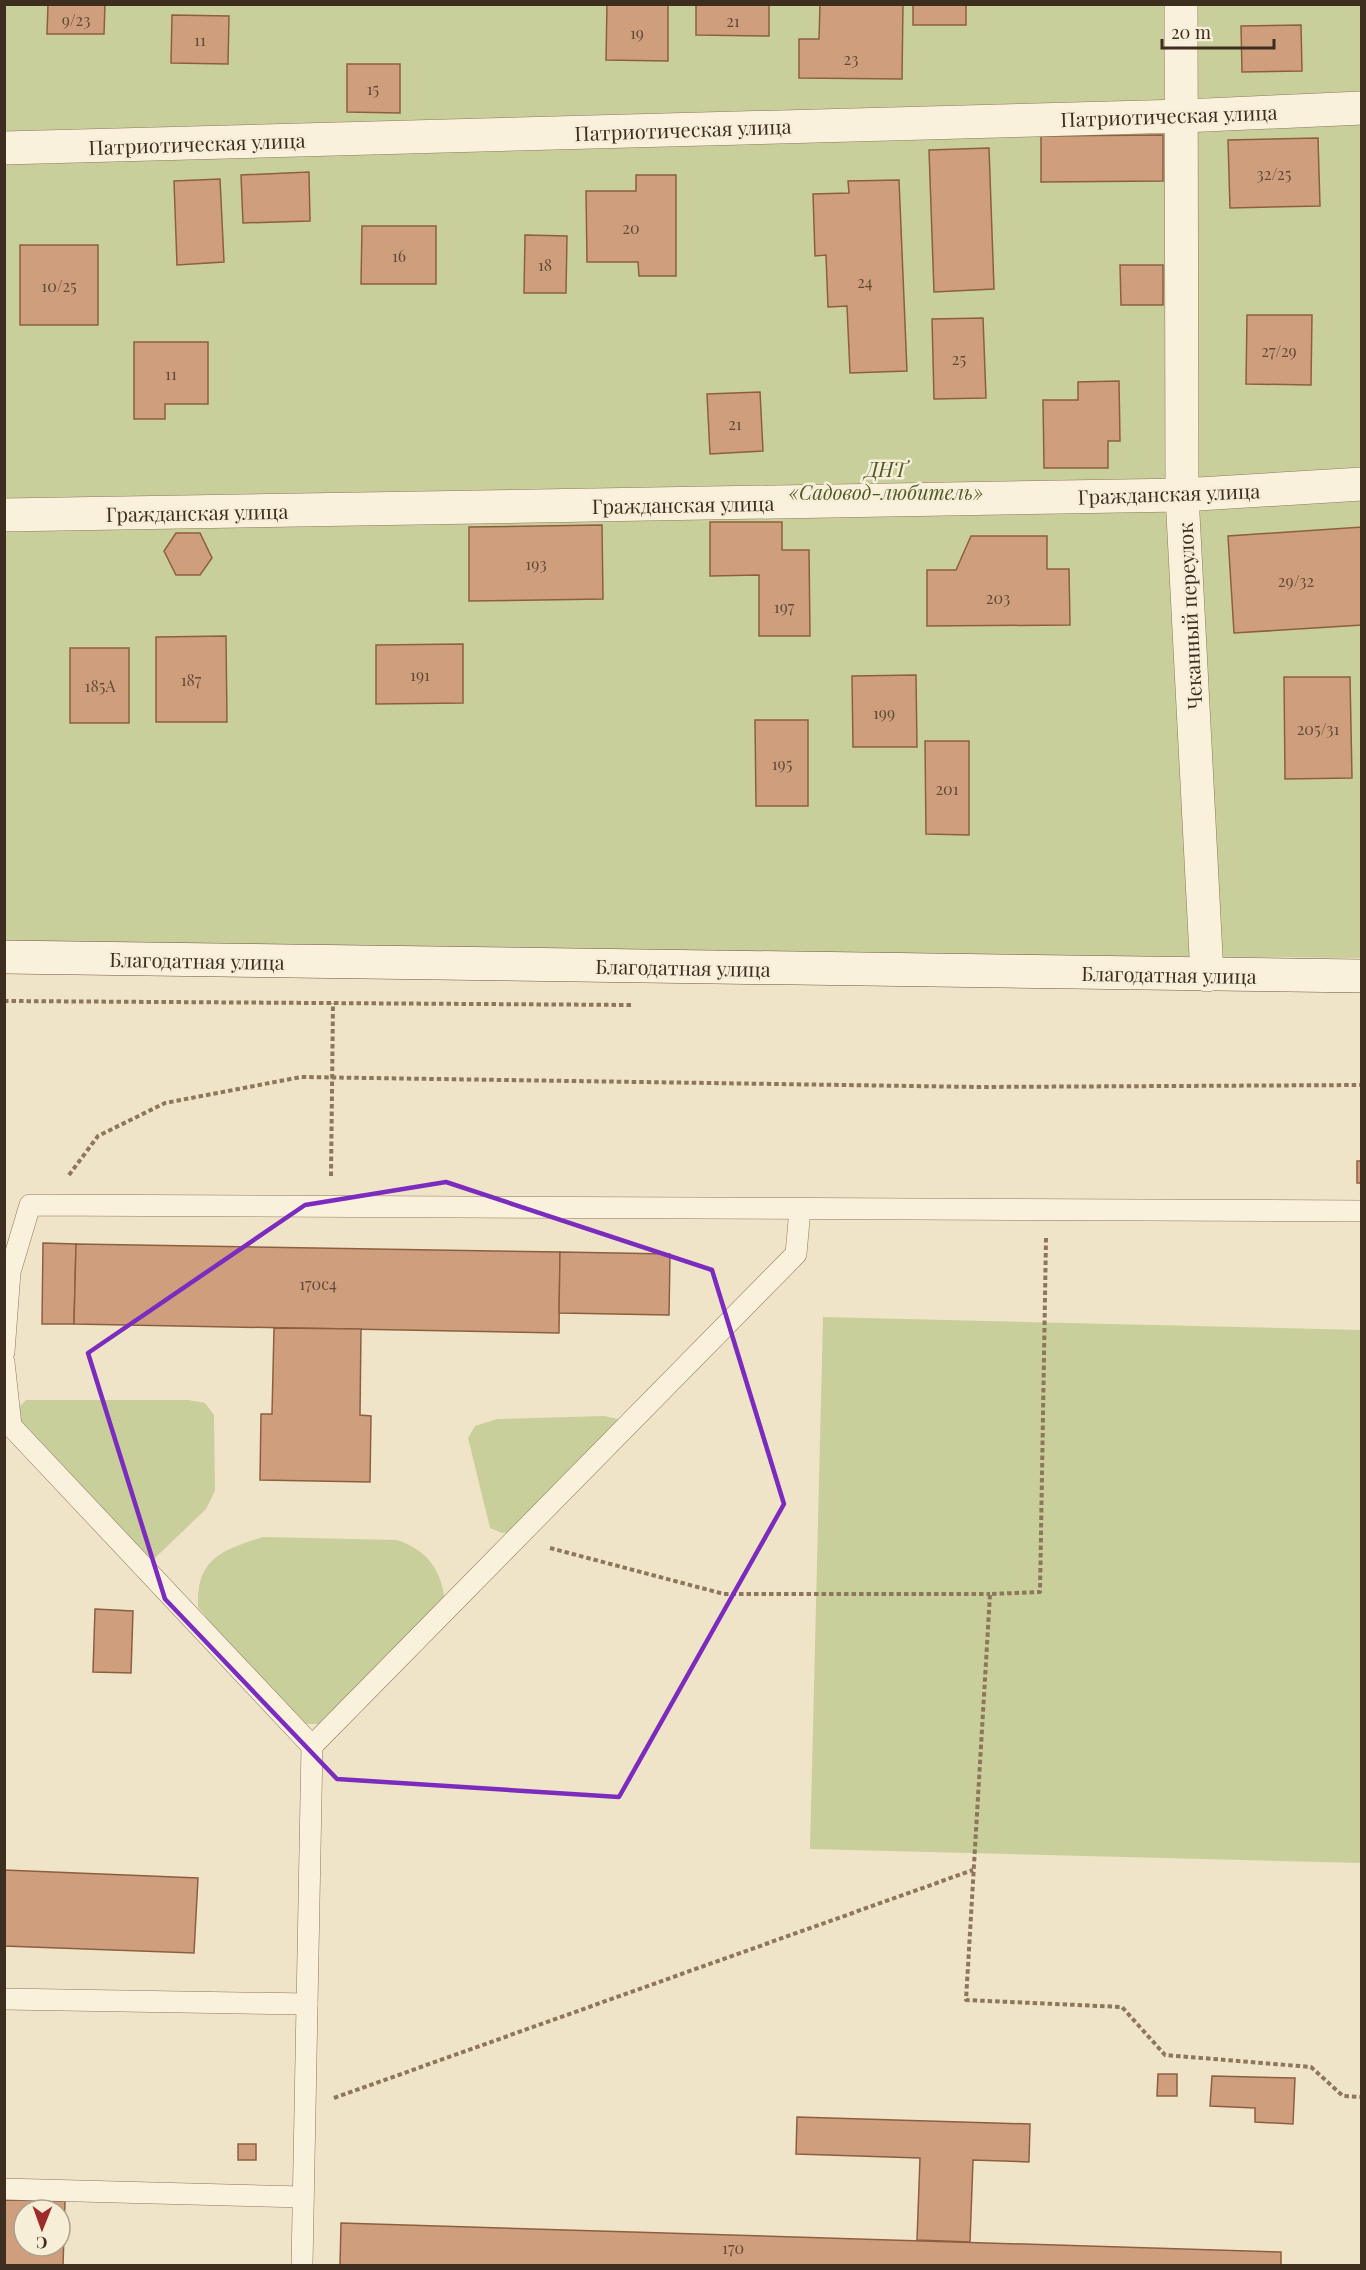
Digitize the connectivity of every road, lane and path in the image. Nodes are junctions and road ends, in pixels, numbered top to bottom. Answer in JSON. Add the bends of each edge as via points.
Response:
{"nodes":[{"id":1,"x":1181,"y":4,"type":"edge"},
{"id":2,"x":1362,"y":108,"type":"edge"},
{"id":3,"x":1183,"y":116,"type":"junction"},
{"id":4,"x":4,"y":148,"type":"edge"},
{"id":5,"x":1362,"y":484,"type":"edge"},
{"id":6,"x":1182,"y":495,"type":"junction"},
{"id":7,"x":4,"y":515,"type":"edge"},
{"id":8,"x":4,"y":957,"type":"edge"},
{"id":9,"x":1207,"y":975,"type":"junction"},
{"id":10,"x":1362,"y":976,"type":"edge"},
{"id":11,"x":333,"y":1003,"type":"dead end"},
{"id":12,"x":332,"y":1077,"type":"junction"},
{"id":13,"x":1362,"y":1085,"type":"edge"},
{"id":14,"x":62,"y":1205,"type":"junction"},
{"id":15,"x":331,"y":1206,"type":"junction"},
{"id":16,"x":800,"y":1209,"type":"junction"},
{"id":17,"x":1046,"y":1210,"type":"junction"},
{"id":18,"x":1362,"y":1211,"type":"edge"},
{"id":19,"x":4,"y":1352,"type":"edge"},
{"id":20,"x":4,"y":1362,"type":"edge"},
{"id":21,"x":516,"y":1539,"type":"junction"},
{"id":22,"x":990,"y":1593,"type":"junction"},
{"id":23,"x":312,"y":1746,"type":"junction"},
{"id":24,"x":974,"y":1870,"type":"junction"},
{"id":25,"x":4,"y":1999,"type":"edge"},
{"id":26,"x":307,"y":2004,"type":"junction"},
{"id":27,"x":1362,"y":2097,"type":"edge"},
{"id":28,"x":305,"y":2108,"type":"junction"},
{"id":29,"x":4,"y":2189,"type":"edge"},
{"id":30,"x":303,"y":2197,"type":"junction"},
{"id":31,"x":302,"y":2265,"type":"edge"}],
"edges":[{"from":1,"to":3,"type":"street","name":"Чеканный переулок"},
{"from":2,"to":3,"type":"street","name":"Патриотическая улица"},
{"from":3,"to":4,"type":"street","name":"Патриотическая улица"},
{"from":3,"to":6,"type":"street","name":"Чеканный переулок"},
{"from":5,"to":6,"type":"street","name":"Гражданская улица"},
{"from":6,"to":7,"type":"street","name":"Гражданская улица"},
{"from":6,"to":9,"type":"street","name":"Чеканный переулок"},
{"from":8,"to":9,"type":"street","name":"Благодатная улица"},
{"from":9,"to":10,"type":"street","name":"Благодатная улица"},
{"from":11,"to":12,"type":"path"},
{"from":12,"to":13,"type":"path","via":[[979,1087]]},
{"from":12,"to":14,"type":"path","via":[[301,1077],[165,1103],[98,1136],[69,1173]]},
{"from":12,"to":15,"type":"path"},
{"from":14,"to":15,"type":"lane"},
{"from":14,"to":19,"type":"lane","via":[[30,1205],[10,1272]]},
{"from":15,"to":16,"type":"lane"},
{"from":16,"to":17,"type":"lane"},
{"from":16,"to":21,"type":"lane","via":[[796,1254]]},
{"from":17,"to":18,"type":"lane"},
{"from":17,"to":22,"type":"path","via":[[1040,1592]]},
{"from":20,"to":23,"type":"lane","via":[[11,1426]]},
{"from":21,"to":22,"type":"path","via":[[723,1594]]},
{"from":21,"to":23,"type":"lane"},
{"from":22,"to":24,"type":"path"},
{"from":23,"to":26,"type":"lane"},
{"from":24,"to":27,"type":"path","via":[[966,2000],[1122,2007],[1165,2055],[1311,2067],[1343,2096]]},
{"from":24,"to":28,"type":"path"},
{"from":25,"to":26,"type":"lane"},
{"from":26,"to":28,"type":"lane"},
{"from":28,"to":30,"type":"lane"},
{"from":29,"to":30,"type":"lane"},
{"from":30,"to":31,"type":"lane"}]}
